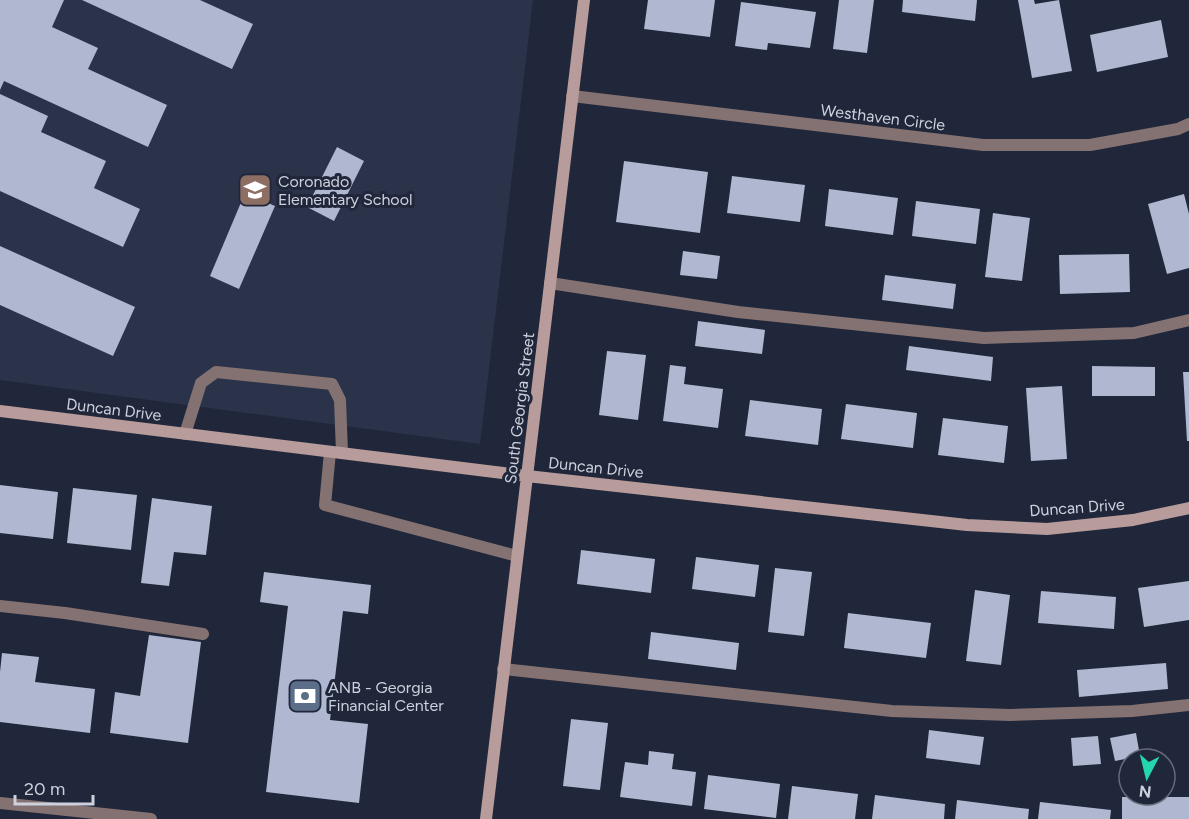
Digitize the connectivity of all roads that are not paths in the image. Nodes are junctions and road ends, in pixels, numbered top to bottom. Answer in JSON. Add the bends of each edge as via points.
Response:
{"nodes":[{"id":1,"x":584,"y":0,"type":"edge"},
{"id":2,"x":572,"y":96,"type":"junction"},
{"id":3,"x":1189,"y":124,"type":"edge"},
{"id":4,"x":550,"y":283,"type":"junction"},
{"id":5,"x":1189,"y":320,"type":"edge"},
{"id":6,"x":0,"y":411,"type":"edge"},
{"id":7,"x":185,"y":434,"type":"junction"},
{"id":8,"x":336,"y":453,"type":"junction"},
{"id":9,"x":527,"y":476,"type":"junction"},
{"id":10,"x":1189,"y":508,"type":"edge"},
{"id":11,"x":517,"y":556,"type":"junction"},
{"id":12,"x":0,"y":606,"type":"edge"},
{"id":13,"x":203,"y":634,"type":"dead end"},
{"id":14,"x":504,"y":669,"type":"junction"},
{"id":15,"x":1189,"y":705,"type":"edge"},
{"id":16,"x":0,"y":803,"type":"edge"},
{"id":17,"x":152,"y":819,"type":"edge"},
{"id":18,"x":486,"y":819,"type":"edge"}],
"edges":[{"from":1,"to":2,"type":"street","name":"South Georgia Street"},
{"from":2,"to":3,"type":"street","name":"Westhaven Circle","via":[[983,145],[1090,145]]},
{"from":2,"to":4,"type":"street","name":"South Georgia Street"},
{"from":4,"to":5,"type":"street","via":[[738,312],[984,338],[1134,333]]},
{"from":4,"to":9,"type":"street","name":"South Georgia Street"},
{"from":6,"to":7,"type":"street","name":"Duncan Drive"},
{"from":7,"to":8,"type":"street","name":"Duncan Drive"},
{"from":7,"to":8,"type":"street","via":[[201,383],[216,372],[332,384],[340,400]]},
{"from":8,"to":9,"type":"street","name":"Duncan Drive"},
{"from":8,"to":11,"type":"street","via":[[325,505]]},
{"from":9,"to":10,"type":"street","name":"Duncan Drive","via":[[978,526],[1047,529],[1133,520]]},
{"from":9,"to":11,"type":"street","name":"South Georgia Street"},
{"from":11,"to":14,"type":"street","name":"South Georgia Street"},
{"from":12,"to":13,"type":"street"},
{"from":14,"to":15,"type":"street","via":[[892,711],[1010,715]]},
{"from":14,"to":18,"type":"street","name":"South Georgia Street"},
{"from":16,"to":17,"type":"street"}]}
